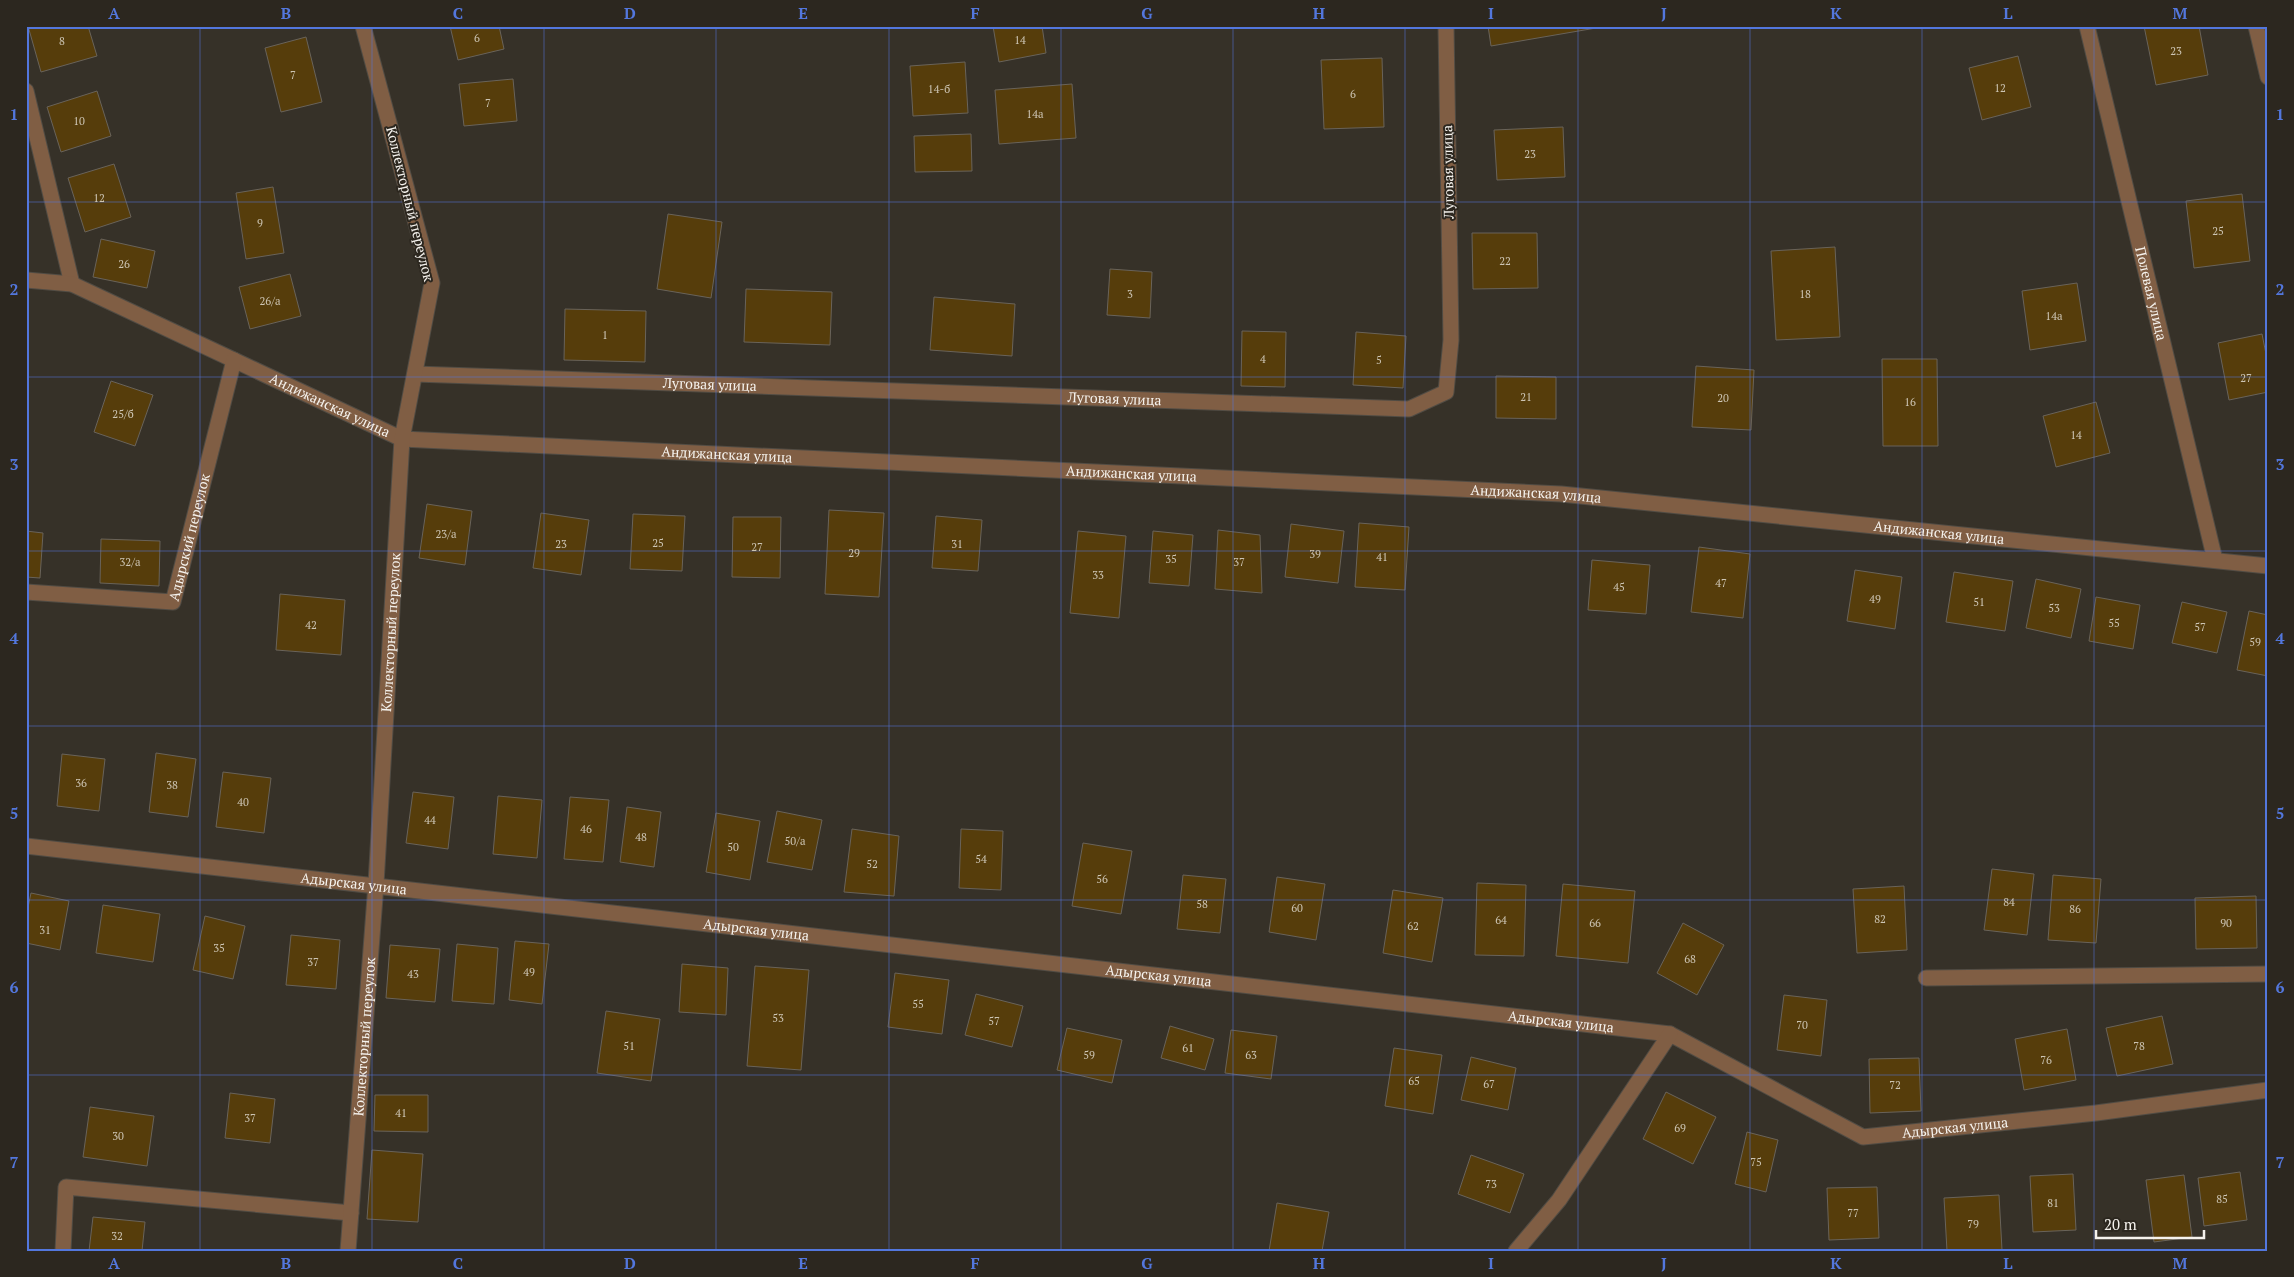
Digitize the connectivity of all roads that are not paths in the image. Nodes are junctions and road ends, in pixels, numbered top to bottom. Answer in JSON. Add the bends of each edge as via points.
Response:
{"nodes":[{"id":1,"x":363,"y":26,"type":"edge"},
{"id":2,"x":1446,"y":26,"type":"edge"},
{"id":3,"x":2087,"y":26,"type":"edge"},
{"id":4,"x":2256,"y":26,"type":"edge"},
{"id":5,"x":2268,"y":77,"type":"edge"},
{"id":6,"x":26,"y":91,"type":"edge"},
{"id":7,"x":26,"y":280,"type":"edge"},
{"id":8,"x":72,"y":284,"type":"junction"},
{"id":9,"x":234,"y":360,"type":"junction"},
{"id":10,"x":415,"y":374,"type":"junction"},
{"id":11,"x":402,"y":439,"type":"junction"},
{"id":12,"x":2215,"y":560,"type":"junction"},
{"id":13,"x":2268,"y":566,"type":"edge"},
{"id":14,"x":26,"y":592,"type":"edge"},
{"id":15,"x":26,"y":846,"type":"edge"},
{"id":16,"x":376,"y":884,"type":"junction"},
{"id":17,"x":2268,"y":974,"type":"edge"},
{"id":18,"x":1926,"y":978,"type":"dead end"},
{"id":19,"x":1670,"y":1034,"type":"junction"},
{"id":20,"x":2268,"y":1090,"type":"edge"},
{"id":21,"x":351,"y":1213,"type":"junction"},
{"id":22,"x":63,"y":1251,"type":"edge"},
{"id":23,"x":348,"y":1251,"type":"edge"},
{"id":24,"x":1516,"y":1251,"type":"edge"}],
"edges":[{"from":1,"to":10,"type":"street","name":"Коллекторный переулок","via":[[432,282]]},
{"from":2,"to":10,"type":"street","name":"Луговая улица","via":[[1451,340],[1447,383],[1446,392],[1409,409]]},
{"from":3,"to":12,"type":"street","name":"Полевая улица"},
{"from":4,"to":5,"type":"street"},
{"from":6,"to":8,"type":"street"},
{"from":7,"to":8,"type":"street","name":"Андижанская улица"},
{"from":8,"to":9,"type":"street","name":"Андижанская улица"},
{"from":9,"to":11,"type":"street","name":"Андижанская улица"},
{"from":9,"to":14,"type":"street","name":"Адырский переулок","via":[[173,602]]},
{"from":10,"to":11,"type":"street","name":"Коллекторный переулок"},
{"from":11,"to":12,"type":"street","name":"Андижанская улица","via":[[1562,494]]},
{"from":11,"to":16,"type":"street","name":"Коллекторный переулок"},
{"from":12,"to":13,"type":"street","name":"Андижанская улица"},
{"from":15,"to":16,"type":"street","name":"Адырская улица"},
{"from":16,"to":19,"type":"street","name":"Адырская улица"},
{"from":16,"to":21,"type":"street","name":"Коллекторный переулок"},
{"from":17,"to":18,"type":"street"},
{"from":19,"to":20,"type":"street","name":"Адырская улица","via":[[1863,1137]]},
{"from":19,"to":24,"type":"street","via":[[1559,1200]]},
{"from":21,"to":22,"type":"street","via":[[66,1187]]},
{"from":21,"to":23,"type":"street","name":"Коллекторный переулок"}]}
